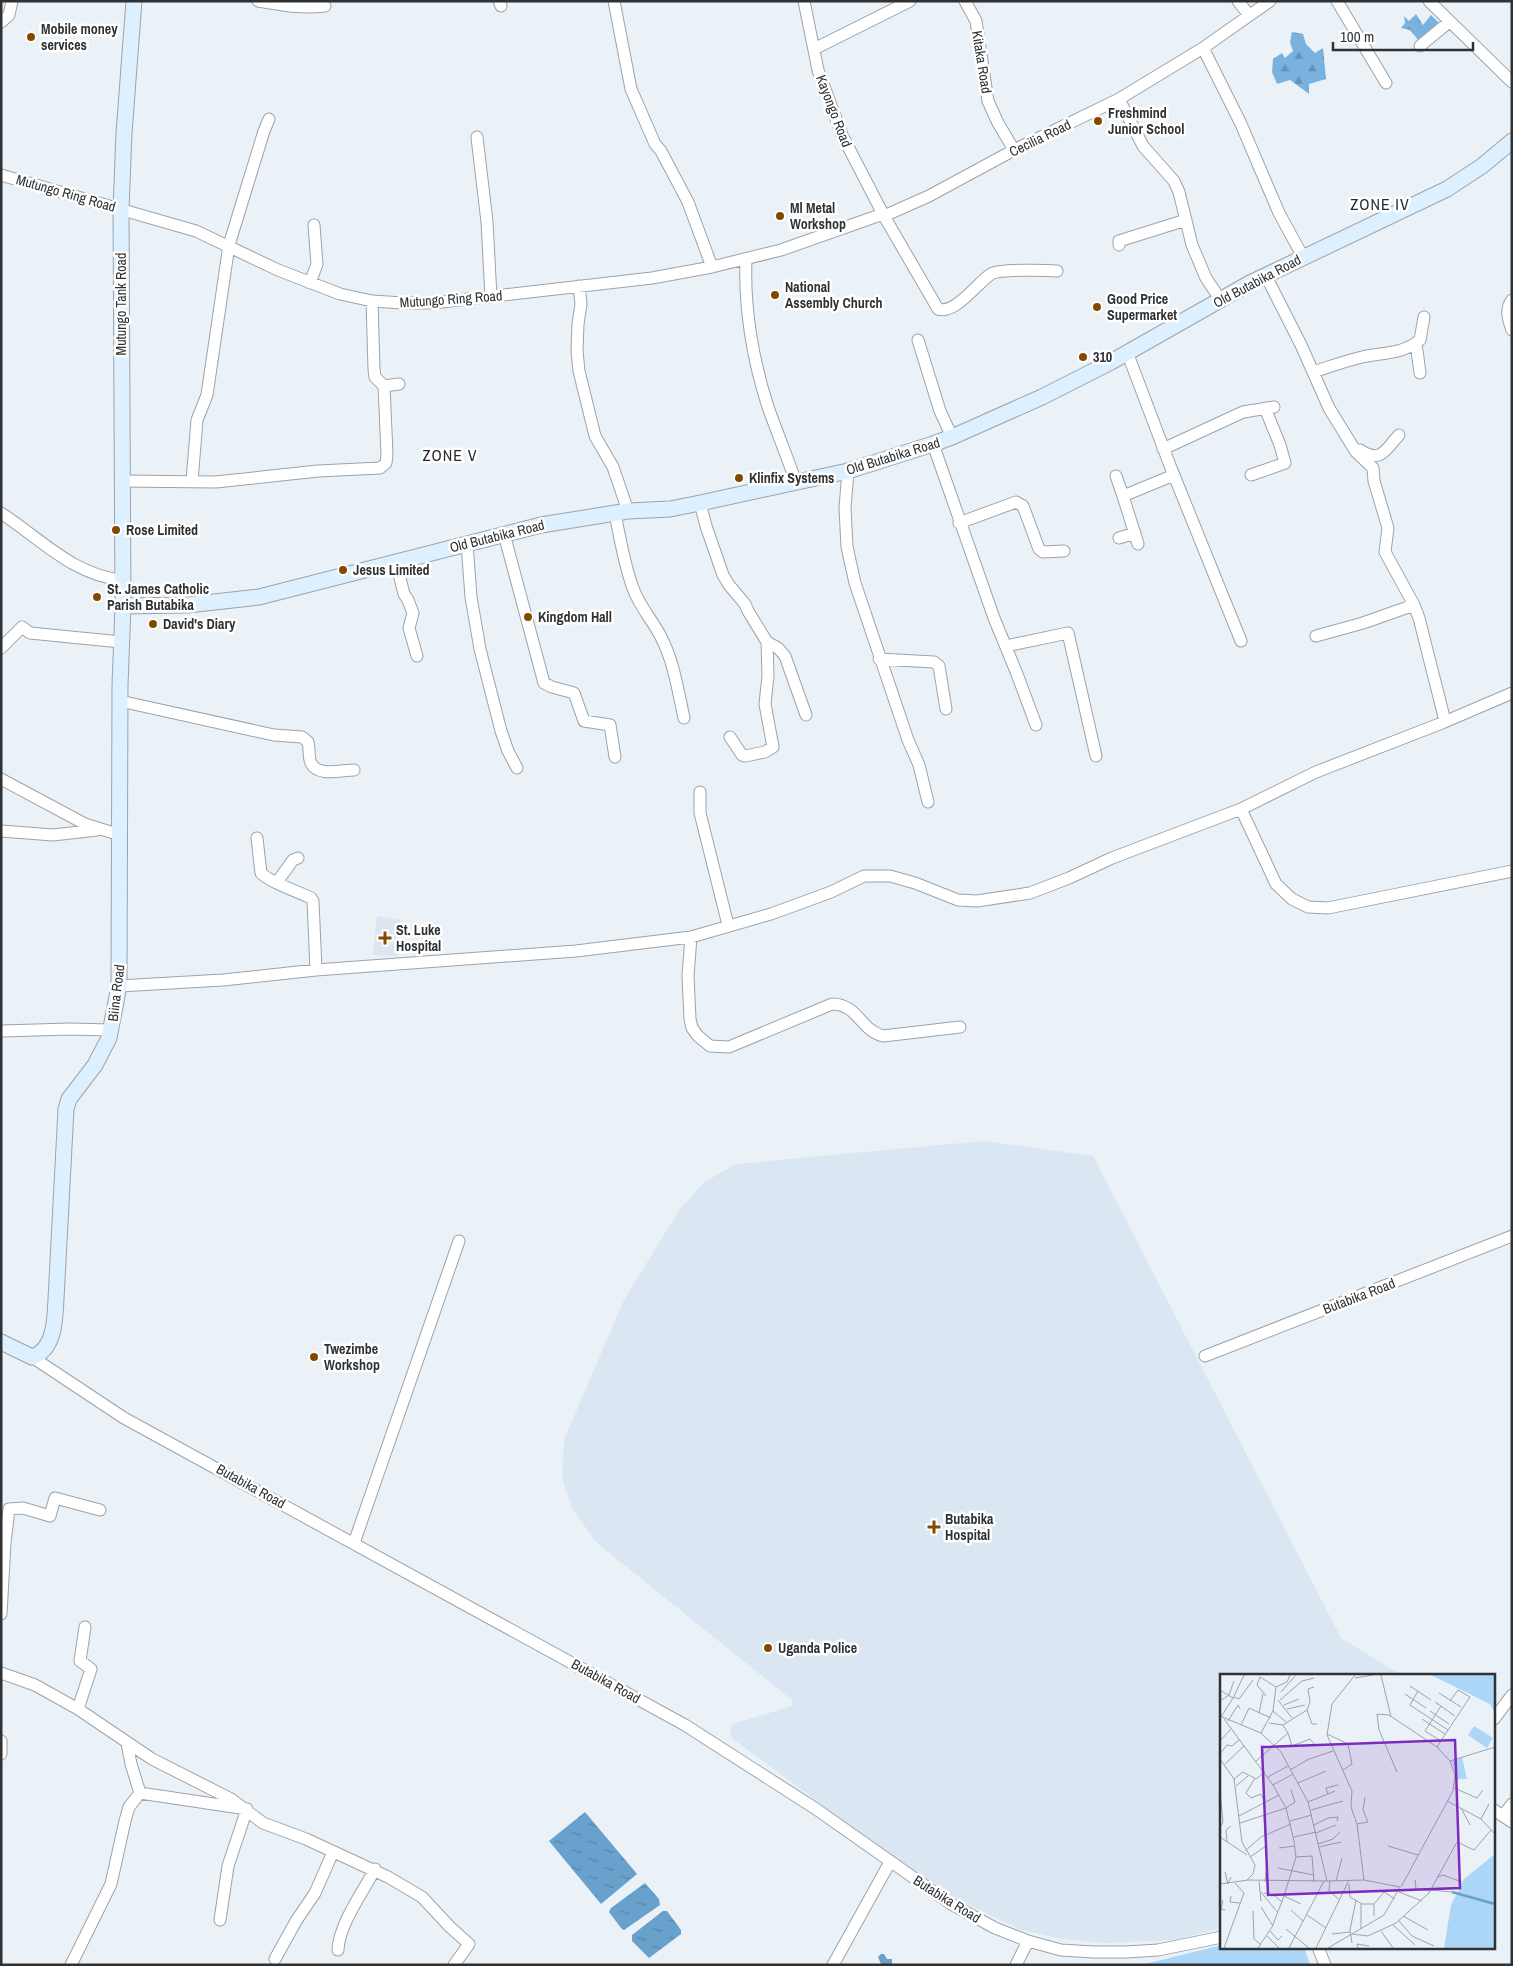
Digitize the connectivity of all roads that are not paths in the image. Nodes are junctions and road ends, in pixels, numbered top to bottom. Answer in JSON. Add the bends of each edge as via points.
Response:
{"nodes":[{"id":1,"x":12,"y":1,"type":"edge"},
{"id":2,"x":134,"y":1,"type":"edge"},
{"id":3,"x":258,"y":1,"type":"edge"},
{"id":4,"x":614,"y":1,"type":"edge"},
{"id":5,"x":804,"y":1,"type":"edge"},
{"id":6,"x":910,"y":1,"type":"edge"},
{"id":7,"x":965,"y":1,"type":"edge"},
{"id":8,"x":1238,"y":1,"type":"edge"},
{"id":9,"x":1270,"y":1,"type":"edge"},
{"id":10,"x":1337,"y":1,"type":"edge"},
{"id":11,"x":1429,"y":1,"type":"edge"},
{"id":12,"x":325,"y":6,"type":"dead end"},
{"id":13,"x":1249,"y":15,"type":"junction"},
{"id":14,"x":1,"y":22,"type":"edge"},
{"id":15,"x":1449,"y":22,"type":"junction"},
{"id":16,"x":1420,"y":46,"type":"dead end"},
{"id":17,"x":1203,"y":48,"type":"junction"},
{"id":18,"x":814,"y":49,"type":"junction"},
{"id":19,"x":1512,"y":82,"type":"edge"},
{"id":20,"x":1386,"y":83,"type":"dead end"},
{"id":21,"x":1119,"y":99,"type":"junction"},
{"id":22,"x":269,"y":119,"type":"dead end"},
{"id":23,"x":476,"y":137,"type":"dead end"},
{"id":24,"x":1512,"y":141,"type":"edge"},
{"id":25,"x":1014,"y":150,"type":"junction"},
{"id":26,"x":1,"y":175,"type":"edge"},
{"id":27,"x":121,"y":209,"type":"junction"},
{"id":28,"x":883,"y":215,"type":"junction"},
{"id":29,"x":1186,"y":220,"type":"junction"},
{"id":30,"x":314,"y":226,"type":"dead end"},
{"id":31,"x":229,"y":245,"type":"junction"},
{"id":32,"x":1119,"y":246,"type":"dead end"},
{"id":33,"x":1302,"y":256,"type":"junction"},
{"id":34,"x":746,"y":260,"type":"junction"},
{"id":35,"x":712,"y":267,"type":"junction"},
{"id":36,"x":1057,"y":271,"type":"dead end"},
{"id":37,"x":1268,"y":274,"type":"junction"},
{"id":38,"x":310,"y":283,"type":"junction"},
{"id":39,"x":579,"y":286,"type":"junction"},
{"id":40,"x":491,"y":297,"type":"junction"},
{"id":41,"x":1220,"y":299,"type":"junction"},
{"id":42,"x":1512,"y":300,"type":"edge"},
{"id":43,"x":372,"y":301,"type":"junction"},
{"id":44,"x":1424,"y":317,"type":"dead end"},
{"id":45,"x":1512,"y":330,"type":"edge"},
{"id":46,"x":918,"y":340,"type":"dead end"},
{"id":47,"x":1416,"y":343,"type":"junction"},
{"id":48,"x":1127,"y":352,"type":"junction"},
{"id":49,"x":1313,"y":372,"type":"junction"},
{"id":50,"x":1420,"y":373,"type":"dead end"},
{"id":51,"x":399,"y":384,"type":"dead end"},
{"id":52,"x":384,"y":386,"type":"junction"},
{"id":53,"x":1399,"y":435,"type":"dead end"},
{"id":54,"x":952,"y":437,"type":"junction"},
{"id":55,"x":933,"y":444,"type":"junction"},
{"id":56,"x":1352,"y":446,"type":"junction"},
{"id":57,"x":1163,"y":448,"type":"junction"},
{"id":58,"x":848,"y":471,"type":"junction"},
{"id":59,"x":1174,"y":475,"type":"junction"},
{"id":60,"x":1251,"y":475,"type":"dead end"},
{"id":61,"x":1116,"y":476,"type":"dead end"},
{"id":62,"x":121,"y":481,"type":"junction"},
{"id":63,"x":192,"y":481,"type":"junction"},
{"id":64,"x":796,"y":482,"type":"junction"},
{"id":65,"x":1123,"y":496,"type":"junction"},
{"id":66,"x":700,"y":503,"type":"junction"},
{"id":67,"x":622,"y":512,"type":"junction"},
{"id":68,"x":1,"y":513,"type":"edge"},
{"id":69,"x":959,"y":523,"type":"junction"},
{"id":70,"x":504,"y":534,"type":"junction"},
{"id":71,"x":1119,"y":538,"type":"dead end"},
{"id":72,"x":467,"y":544,"type":"junction"},
{"id":73,"x":1064,"y":551,"type":"dead end"},
{"id":74,"x":396,"y":562,"type":"junction"},
{"id":75,"x":122,"y":580,"type":"junction"},
{"id":76,"x":1414,"y":605,"type":"junction"},
{"id":77,"x":123,"y":606,"type":"junction"},
{"id":78,"x":1316,"y":636,"type":"dead end"},
{"id":79,"x":1241,"y":641,"type":"dead end"},
{"id":80,"x":121,"y":642,"type":"junction"},
{"id":81,"x":767,"y":642,"type":"junction"},
{"id":82,"x":1006,"y":646,"type":"junction"},
{"id":83,"x":1,"y":648,"type":"edge"},
{"id":84,"x":417,"y":656,"type":"dead end"},
{"id":85,"x":879,"y":658,"type":"junction"},
{"id":86,"x":1512,"y":693,"type":"edge"},
{"id":87,"x":120,"y":702,"type":"junction"},
{"id":88,"x":946,"y":709,"type":"dead end"},
{"id":89,"x":806,"y":716,"type":"dead end"},
{"id":90,"x":684,"y":718,"type":"dead end"},
{"id":91,"x":1445,"y":721,"type":"junction"},
{"id":92,"x":1036,"y":724,"type":"dead end"},
{"id":93,"x":730,"y":737,"type":"dead end"},
{"id":94,"x":1096,"y":756,"type":"dead end"},
{"id":95,"x":615,"y":757,"type":"dead end"},
{"id":96,"x":517,"y":768,"type":"dead end"},
{"id":97,"x":354,"y":770,"type":"dead end"},
{"id":98,"x":1,"y":779,"type":"edge"},
{"id":99,"x":700,"y":792,"type":"dead end"},
{"id":100,"x":928,"y":802,"type":"dead end"},
{"id":101,"x":1241,"y":809,"type":"junction"},
{"id":102,"x":101,"y":830,"type":"junction"},
{"id":103,"x":1,"y":831,"type":"edge"},
{"id":104,"x":120,"y":834,"type":"junction"},
{"id":105,"x":257,"y":838,"type":"dead end"},
{"id":106,"x":298,"y":858,"type":"dead end"},
{"id":107,"x":1512,"y":871,"type":"edge"},
{"id":108,"x":277,"y":882,"type":"junction"},
{"id":109,"x":728,"y":925,"type":"junction"},
{"id":110,"x":691,"y":937,"type":"junction"},
{"id":111,"x":316,"y":970,"type":"junction"},
{"id":112,"x":119,"y":986,"type":"junction"},
{"id":113,"x":960,"y":1027,"type":"dead end"},
{"id":114,"x":112,"y":1030,"type":"junction"},
{"id":115,"x":1,"y":1031,"type":"edge"},
{"id":116,"x":1512,"y":1236,"type":"edge"},
{"id":117,"x":459,"y":1241,"type":"dead end"},
{"id":118,"x":1,"y":1342,"type":"edge"},
{"id":119,"x":1205,"y":1356,"type":"dead end"},
{"id":120,"x":32,"y":1357,"type":"junction"},
{"id":121,"x":100,"y":1510,"type":"dead end"},
{"id":122,"x":354,"y":1543,"type":"junction"},
{"id":123,"x":1,"y":1614,"type":"edge"},
{"id":124,"x":85,"y":1627,"type":"dead end"},
{"id":125,"x":1,"y":1673,"type":"edge"},
{"id":126,"x":1512,"y":1695,"type":"edge"},
{"id":127,"x":78,"y":1709,"type":"junction"},
{"id":128,"x":1496,"y":1716,"type":"edge"},
{"id":129,"x":1,"y":1741,"type":"edge"},
{"id":130,"x":127,"y":1743,"type":"junction"},
{"id":131,"x":1,"y":1754,"type":"edge"},
{"id":132,"x":140,"y":1793,"type":"junction"},
{"id":133,"x":1512,"y":1804,"type":"edge"},
{"id":134,"x":247,"y":1809,"type":"junction"},
{"id":135,"x":1503,"y":1816,"type":"edge"},
{"id":136,"x":334,"y":1852,"type":"junction"},
{"id":137,"x":890,"y":1862,"type":"junction"},
{"id":138,"x":374,"y":1869,"type":"junction"},
{"id":139,"x":220,"y":1920,"type":"dead end"},
{"id":140,"x":1220,"y":1937,"type":"edge"},
{"id":141,"x":1028,"y":1941,"type":"junction"},
{"id":142,"x":1318,"y":1948,"type":"edge"},
{"id":143,"x":338,"y":1950,"type":"dead end"},
{"id":144,"x":275,"y":1959,"type":"dead end"},
{"id":145,"x":71,"y":1965,"type":"edge"},
{"id":146,"x":454,"y":1965,"type":"edge"},
{"id":147,"x":833,"y":1965,"type":"edge"},
{"id":148,"x":1016,"y":1965,"type":"edge"},
{"id":149,"x":1326,"y":1965,"type":"edge"}],
"edges":[{"from":1,"to":14,"type":"street","via":[[9,15]]},
{"from":2,"to":27,"type":"main road","name":"Mutungo Tank Road"},
{"from":3,"to":12,"type":"street","via":[[289,8]]},
{"from":4,"to":35,"type":"street","via":[[634,96],[655,144],[688,202]]},
{"from":5,"to":18,"type":"street","name":"Kayongo Road"},
{"from":6,"to":18,"type":"street"},
{"from":7,"to":25,"type":"street","name":"Kitaka Road","via":[[976,21],[988,101]]},
{"from":8,"to":13,"type":"street"},
{"from":9,"to":13,"type":"street","name":"Cecilia Road"},
{"from":10,"to":20,"type":"street"},
{"from":11,"to":15,"type":"street"},
{"from":13,"to":17,"type":"street","name":"Cecilia Road"},
{"from":15,"to":16,"type":"street"},
{"from":15,"to":19,"type":"street"},
{"from":17,"to":21,"type":"street","name":"Cecilia Road"},
{"from":17,"to":33,"type":"street"},
{"from":18,"to":28,"type":"street","name":"Kayongo Road","via":[[818,70],[842,135]]},
{"from":21,"to":25,"type":"street","name":"Cecilia Road"},
{"from":21,"to":29,"type":"street","via":[[1143,146],[1174,181]]},
{"from":22,"to":31,"type":"street"},
{"from":23,"to":40,"type":"street","via":[[487,222]]},
{"from":24,"to":33,"type":"main road","name":"Old Butabika Road","via":[[1447,189]]},
{"from":25,"to":28,"type":"street","name":"Cecilia Road","via":[[929,196]]},
{"from":26,"to":27,"type":"street","name":"Mutungo Ring Road"},
{"from":27,"to":31,"type":"street","name":"Mutungo Ring Road","via":[[196,231]]},
{"from":27,"to":62,"type":"main road","name":"Mutungo Tank Road"},
{"from":28,"to":34,"type":"street","name":"Mutungo Ring Road"},
{"from":28,"to":36,"type":"street","name":"Kayongo Road","via":[[941,311],[952,309],[995,272]]},
{"from":29,"to":32,"type":"street","via":[[1119,241]]},
{"from":29,"to":41,"type":"street","via":[[1206,278]]},
{"from":30,"to":38,"type":"street","via":[[317,264]]},
{"from":31,"to":38,"type":"street","name":"Mutungo Ring Road"},
{"from":31,"to":63,"type":"street","via":[[207,395],[197,420]]},
{"from":33,"to":37,"type":"main road","name":"Old Butabika Road"},
{"from":34,"to":35,"type":"street","name":"Mutungo Ring Road"},
{"from":34,"to":64,"type":"street","via":[[745,286],[756,357],[768,406]]},
{"from":35,"to":39,"type":"street","name":"Mutungo Ring Road"},
{"from":37,"to":41,"type":"main road","name":"Old Butabika Road"},
{"from":37,"to":49,"type":"street"},
{"from":38,"to":43,"type":"street","name":"Mutungo Ring Road"},
{"from":39,"to":40,"type":"street","name":"Mutungo Ring Road"},
{"from":39,"to":67,"type":"street","via":[[579,371],[595,436],[613,467]]},
{"from":40,"to":43,"type":"street","name":"Mutungo Ring Road","via":[[404,304]]},
{"from":41,"to":48,"type":"main road","name":"Old Butabika Road"},
{"from":42,"to":45,"type":"street","via":[[1507,312]]},
{"from":43,"to":52,"type":"street","via":[[374,370]]},
{"from":44,"to":47,"type":"street","via":[[1420,340]]},
{"from":46,"to":54,"type":"street","via":[[940,411]]},
{"from":47,"to":49,"type":"street","via":[[1390,354],[1363,357]]},
{"from":47,"to":50,"type":"street"},
{"from":48,"to":54,"type":"main road","name":"Old Butabika Road","via":[[1042,397]]},
{"from":48,"to":57,"type":"street"},
{"from":49,"to":56,"type":"street","via":[[1329,408]]},
{"from":51,"to":52,"type":"street"},
{"from":52,"to":63,"type":"street","via":[[387,454],[386,463],[380,468],[318,471],[245,480]]},
{"from":53,"to":56,"type":"street","via":[[1375,457]]},
{"from":54,"to":55,"type":"main road","name":"Old Butabika Road"},
{"from":55,"to":58,"type":"main road","name":"Old Butabika Road"},
{"from":55,"to":69,"type":"street"},
{"from":56,"to":76,"type":"street","via":[[1373,468],[1388,528],[1385,552]]},
{"from":57,"to":59,"type":"street"},
{"from":57,"to":60,"type":"street","via":[[1243,412],[1270,408],[1285,463]]},
{"from":58,"to":64,"type":"main road","name":"Old Butabika Road"},
{"from":58,"to":85,"type":"street","via":[[845,508],[847,547]]},
{"from":59,"to":65,"type":"street"},
{"from":59,"to":79,"type":"street"},
{"from":61,"to":65,"type":"street"},
{"from":62,"to":63,"type":"street"},
{"from":62,"to":75,"type":"main road","name":"Mutungo Tank Road"},
{"from":64,"to":66,"type":"main road","name":"Old Butabika Road"},
{"from":65,"to":71,"type":"street","via":[[1136,539]]},
{"from":66,"to":67,"type":"main road","name":"Old Butabika Road","via":[[670,509]]},
{"from":66,"to":81,"type":"street","via":[[723,575]]},
{"from":67,"to":70,"type":"main road","name":"Old Butabika Road","via":[[558,521]]},
{"from":67,"to":90,"type":"street","via":[[625,562],[632,586],[669,654]]},
{"from":68,"to":75,"type":"street","via":[[75,565],[105,578]]},
{"from":69,"to":73,"type":"street","via":[[1016,502],[1023,506],[1039,549],[1043,552]]},
{"from":69,"to":82,"type":"street"},
{"from":70,"to":72,"type":"main road","name":"Old Butabika Road"},
{"from":70,"to":95,"type":"street","via":[[544,683],[574,693],[584,721],[610,725]]},
{"from":72,"to":74,"type":"main road","name":"Old Butabika Road"},
{"from":72,"to":96,"type":"street","via":[[471,597],[480,649],[501,732]]},
{"from":74,"to":77,"type":"main road","name":"Old Butabika Road","via":[[239,600]]},
{"from":74,"to":84,"type":"street","via":[[404,594],[413,613],[409,628]]},
{"from":75,"to":77,"type":"main road","name":"Mutungo Tank Road"},
{"from":76,"to":78,"type":"street"},
{"from":76,"to":91,"type":"street"},
{"from":77,"to":80,"type":"main road","name":"Biina Road"},
{"from":80,"to":83,"type":"street","via":[[30,633],[22,627]]},
{"from":80,"to":87,"type":"main road","name":"Biina Road"},
{"from":81,"to":89,"type":"street","via":[[785,656]]},
{"from":81,"to":93,"type":"street","via":[[765,704],[773,747],[745,756]]},
{"from":82,"to":92,"type":"street"},
{"from":82,"to":94,"type":"street","via":[[1068,633]]},
{"from":85,"to":88,"type":"street","via":[[934,662],[939,666]]},
{"from":85,"to":100,"type":"street","via":[[919,765]]},
{"from":86,"to":91,"type":"street"},
{"from":87,"to":97,"type":"street","via":[[302,738],[308,742],[313,767],[322,771]]},
{"from":87,"to":104,"type":"main road","name":"Biina Road"},
{"from":91,"to":101,"type":"street","via":[[1316,772]]},
{"from":98,"to":102,"type":"street"},
{"from":99,"to":109,"type":"street","via":[[700,813]]},
{"from":101,"to":107,"type":"street","via":[[1276,884],[1292,899],[1308,907],[1328,908]]},
{"from":101,"to":109,"type":"street","via":[[1030,892],[977,901],[958,900],[890,876],[864,876],[771,914]]},
{"from":102,"to":103,"type":"street","via":[[53,834]]},
{"from":102,"to":104,"type":"street"},
{"from":104,"to":112,"type":"main road","name":"Biina Road"},
{"from":105,"to":108,"type":"street","via":[[261,873],[266,879]]},
{"from":106,"to":108,"type":"street"},
{"from":108,"to":111,"type":"street","via":[[313,901]]},
{"from":109,"to":110,"type":"street"},
{"from":110,"to":111,"type":"street","via":[[576,951]]},
{"from":110,"to":113,"type":"street","via":[[688,976],[690,1019],[692,1028],[710,1046],[729,1047],[832,1004],[848,1006],[874,1034],[883,1036]]},
{"from":111,"to":112,"type":"street"},
{"from":112,"to":114,"type":"main road","name":"Biina Road"},
{"from":114,"to":115,"type":"street"},
{"from":114,"to":120,"type":"main road","name":"Biina Road","via":[[95,1065],[66,1109],[55,1320],[47,1347]]},
{"from":116,"to":119,"type":"street","name":"Butabika Road"},
{"from":117,"to":122,"type":"street"},
{"from":118,"to":120,"type":"main road","name":"Butabika Road"},
{"from":120,"to":122,"type":"street","name":"Butabika Road","via":[[124,1418]]},
{"from":121,"to":123,"type":"street","via":[[55,1498],[50,1516],[23,1508],[9,1508]]},
{"from":122,"to":137,"type":"street","name":"Butabika Road","via":[[685,1725],[816,1809]]},
{"from":124,"to":127,"type":"street","via":[[80,1661],[90,1669]]},
{"from":125,"to":127,"type":"street","via":[[35,1685]]},
{"from":126,"to":128,"type":"street"},
{"from":127,"to":130,"type":"street"},
{"from":129,"to":131,"type":"street"},
{"from":130,"to":132,"type":"street"},
{"from":130,"to":134,"type":"street"},
{"from":132,"to":134,"type":"street"},
{"from":132,"to":145,"type":"street","via":[[129,1807],[124,1821],[112,1884]]},
{"from":133,"to":135,"type":"street"},
{"from":134,"to":136,"type":"street","via":[[263,1823]]},
{"from":134,"to":139,"type":"street","via":[[228,1866]]},
{"from":136,"to":138,"type":"street"},
{"from":136,"to":144,"type":"street","via":[[315,1893]]},
{"from":137,"to":141,"type":"street","name":"Butabika Road","via":[[951,1904],[995,1928]]},
{"from":137,"to":147,"type":"street"},
{"from":138,"to":143,"type":"street","via":[[342,1931]]},
{"from":138,"to":146,"type":"street","via":[[422,1897],[469,1944]]},
{"from":140,"to":141,"type":"street","name":"Butabika Road","via":[[1158,1950],[1126,1952],[1061,1950]]},
{"from":141,"to":148,"type":"street"},
{"from":142,"to":149,"type":"street"}]}
